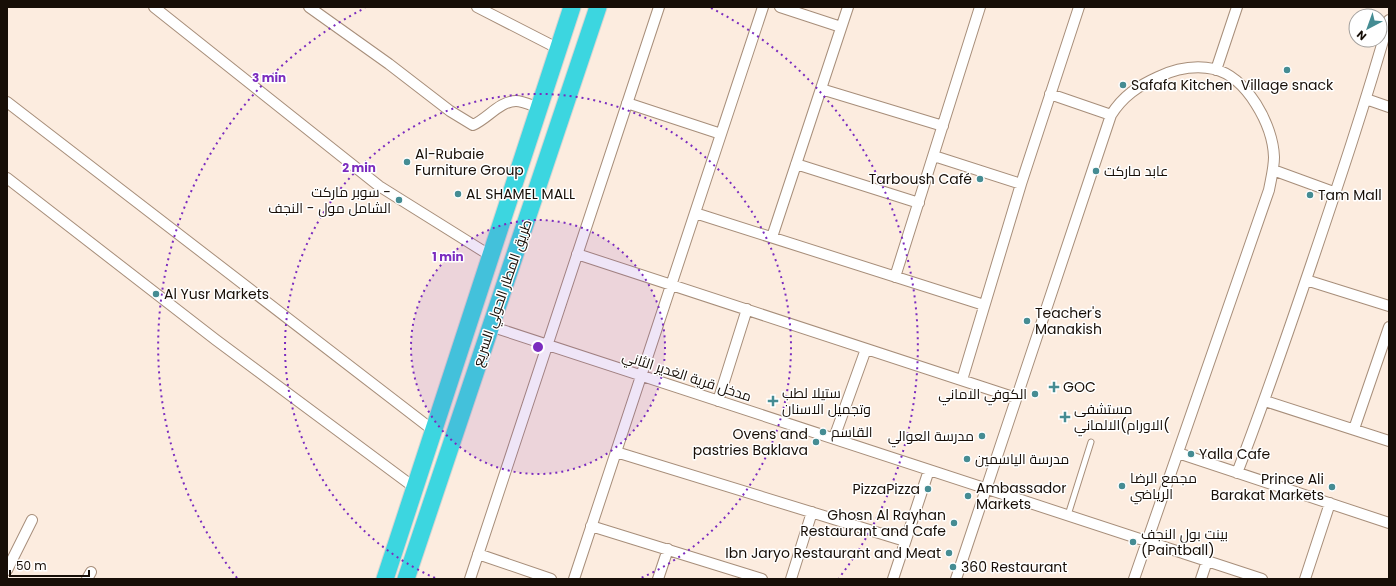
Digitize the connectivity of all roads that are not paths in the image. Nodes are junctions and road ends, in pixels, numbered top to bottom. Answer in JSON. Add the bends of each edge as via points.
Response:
{"nodes":[{"id":1,"x":154,"y":7,"type":"edge"},
{"id":2,"x":309,"y":7,"type":"edge"},
{"id":3,"x":477,"y":7,"type":"edge"},
{"id":4,"x":659,"y":7,"type":"edge"},
{"id":5,"x":763,"y":7,"type":"edge"},
{"id":6,"x":780,"y":7,"type":"edge"},
{"id":7,"x":848,"y":7,"type":"edge"},
{"id":8,"x":980,"y":7,"type":"edge"},
{"id":9,"x":1079,"y":7,"type":"edge"},
{"id":10,"x":1237,"y":7,"type":"edge"},
{"id":11,"x":571,"y":9,"type":"edge"},
{"id":12,"x":596,"y":13,"type":"edge"},
{"id":13,"x":1389,"y":20,"type":"edge"},
{"id":14,"x":841,"y":27,"type":"junction"},
{"id":15,"x":557,"y":55,"type":"junction"},
{"id":16,"x":578,"y":69,"type":"junction"},
{"id":17,"x":1216,"y":70,"type":"junction"},
{"id":18,"x":820,"y":89,"type":"junction"},
{"id":19,"x":1050,"y":94,"type":"junction"},
{"id":20,"x":1366,"y":99,"type":"junction"},
{"id":21,"x":7,"y":102,"type":"edge"},
{"id":22,"x":627,"y":103,"type":"junction"},
{"id":23,"x":1389,"y":107,"type":"edge"},
{"id":24,"x":540,"y":108,"type":"junction"},
{"id":25,"x":1111,"y":115,"type":"junction"},
{"id":26,"x":943,"y":126,"type":"junction"},
{"id":27,"x":721,"y":134,"type":"junction"},
{"id":28,"x":934,"y":156,"type":"junction"},
{"id":29,"x":796,"y":164,"type":"junction"},
{"id":30,"x":1273,"y":170,"type":"junction"},
{"id":31,"x":7,"y":178,"type":"edge"},
{"id":32,"x":1021,"y":184,"type":"junction"},
{"id":33,"x":1336,"y":192,"type":"junction"},
{"id":34,"x":919,"y":203,"type":"junction"},
{"id":35,"x":695,"y":213,"type":"junction"},
{"id":36,"x":772,"y":238,"type":"junction"},
{"id":37,"x":578,"y":254,"type":"junction"},
{"id":38,"x":491,"y":256,"type":"junction"},
{"id":39,"x":896,"y":277,"type":"junction"},
{"id":40,"x":1306,"y":280,"type":"junction"},
{"id":41,"x":671,"y":285,"type":"junction"},
{"id":42,"x":984,"y":305,"type":"junction"},
{"id":43,"x":1389,"y":306,"type":"edge"},
{"id":44,"x":747,"y":309,"type":"junction"},
{"id":45,"x":490,"y":326,"type":"junction"},
{"id":46,"x":1389,"y":327,"type":"edge"},
{"id":47,"x":548,"y":345,"type":"junction"},
{"id":48,"x":866,"y":348,"type":"junction"},
{"id":49,"x":1384,"y":356,"type":"edge"},
{"id":50,"x":641,"y":375,"type":"junction"},
{"id":51,"x":962,"y":380,"type":"junction"},
{"id":52,"x":1016,"y":398,"type":"junction"},
{"id":53,"x":718,"y":401,"type":"junction"},
{"id":54,"x":1265,"y":401,"type":"junction"},
{"id":55,"x":1354,"y":429,"type":"junction"},
{"id":56,"x":434,"y":431,"type":"junction"},
{"id":57,"x":834,"y":438,"type":"junction"},
{"id":58,"x":1389,"y":441,"type":"edge"},
{"id":59,"x":1091,"y":442,"type":"dead end"},
{"id":60,"x":616,"y":452,"type":"junction"},
{"id":61,"x":1178,"y":453,"type":"junction"},
{"id":62,"x":929,"y":470,"type":"junction"},
{"id":63,"x":1237,"y":473,"type":"junction"},
{"id":64,"x":415,"y":488,"type":"junction"},
{"id":65,"x":986,"y":488,"type":"junction"},
{"id":66,"x":1330,"y":503,"type":"junction"},
{"id":67,"x":812,"y":512,"type":"junction"},
{"id":68,"x":1068,"y":515,"type":"junction"},
{"id":69,"x":32,"y":520,"type":"dead end"},
{"id":70,"x":1389,"y":523,"type":"edge"},
{"id":71,"x":591,"y":526,"type":"junction"},
{"id":72,"x":905,"y":541,"type":"junction"},
{"id":73,"x":1147,"y":541,"type":"junction"},
{"id":74,"x":668,"y":550,"type":"junction"},
{"id":75,"x":478,"y":554,"type":"junction"},
{"id":76,"x":1206,"y":561,"type":"junction"},
{"id":77,"x":7,"y":570,"type":"edge"},
{"id":78,"x":385,"y":579,"type":"edge"},
{"id":79,"x":406,"y":579,"type":"edge"},
{"id":80,"x":470,"y":579,"type":"edge"},
{"id":81,"x":550,"y":579,"type":"edge"},
{"id":82,"x":574,"y":579,"type":"edge"},
{"id":83,"x":658,"y":579,"type":"edge"},
{"id":84,"x":762,"y":579,"type":"edge"},
{"id":85,"x":791,"y":579,"type":"edge"},
{"id":86,"x":893,"y":579,"type":"edge"},
{"id":87,"x":956,"y":579,"type":"edge"},
{"id":88,"x":1134,"y":579,"type":"edge"},
{"id":89,"x":1201,"y":579,"type":"edge"},
{"id":90,"x":1262,"y":579,"type":"edge"},
{"id":91,"x":1305,"y":579,"type":"edge"}],
"edges":[{"from":1,"to":38,"type":"street","via":[[379,186]]},
{"from":2,"to":24,"type":"street","via":[[450,111],[473,124],[484,120],[496,108],[516,101]]},
{"from":3,"to":15,"type":"street"},
{"from":4,"to":22,"type":"street"},
{"from":5,"to":27,"type":"street"},
{"from":6,"to":14,"type":"street"},
{"from":7,"to":14,"type":"street"},
{"from":8,"to":26,"type":"street"},
{"from":9,"to":19,"type":"street"},
{"from":10,"to":17,"type":"street"},
{"from":11,"to":12,"type":"highway","via":[[581,19]]},
{"from":11,"to":15,"type":"highway","name":"طريق المطار الحولي السريع"},
{"from":12,"to":16,"type":"highway","name":"طريق المطار الحولي السريع"},
{"from":13,"to":20,"type":"street"},
{"from":14,"to":18,"type":"street"},
{"from":15,"to":16,"type":"highway"},
{"from":15,"to":24,"type":"highway","name":"طريق المطار الحولي السريع"},
{"from":16,"to":45,"type":"highway","name":"طريق المطار الحولي السريع"},
{"from":17,"to":25,"type":"street","via":[[1203,67],[1168,72],[1132,91],[1120,101]]},
{"from":17,"to":30,"type":"street","via":[[1253,98],[1265,119],[1272,137]]},
{"from":18,"to":26,"type":"street"},
{"from":18,"to":29,"type":"street"},
{"from":19,"to":25,"type":"street"},
{"from":19,"to":32,"type":"street"},
{"from":20,"to":23,"type":"street"},
{"from":20,"to":33,"type":"street"},
{"from":21,"to":56,"type":"street"},
{"from":22,"to":27,"type":"street"},
{"from":22,"to":37,"type":"street"},
{"from":24,"to":38,"type":"highway","name":"طريق المطار الحولي السريع"},
{"from":25,"to":52,"type":"street"},
{"from":26,"to":28,"type":"street"},
{"from":27,"to":35,"type":"street"},
{"from":28,"to":32,"type":"street"},
{"from":28,"to":34,"type":"street"},
{"from":29,"to":34,"type":"street"},
{"from":29,"to":36,"type":"street"},
{"from":30,"to":33,"type":"street"},
{"from":30,"to":61,"type":"street"},
{"from":31,"to":64,"type":"street","via":[[216,340]]},
{"from":32,"to":42,"type":"street"},
{"from":33,"to":40,"type":"street"},
{"from":34,"to":39,"type":"street"},
{"from":35,"to":36,"type":"street"},
{"from":35,"to":41,"type":"street"},
{"from":36,"to":39,"type":"street"},
{"from":37,"to":41,"type":"street"},
{"from":37,"to":47,"type":"street"},
{"from":38,"to":56,"type":"highway","name":"طريق المطار الحولي السريع"},
{"from":39,"to":42,"type":"street"},
{"from":40,"to":43,"type":"street"},
{"from":40,"to":54,"type":"street"},
{"from":41,"to":44,"type":"street"},
{"from":41,"to":50,"type":"street"},
{"from":42,"to":51,"type":"street"},
{"from":44,"to":48,"type":"street"},
{"from":44,"to":53,"type":"street"},
{"from":45,"to":47,"type":"street","name":"مدخل قرية الغدير الثاني"},
{"from":45,"to":79,"type":"highway","name":"طريق المطار الحولي السريع"},
{"from":46,"to":49,"type":"street"},
{"from":47,"to":50,"type":"street","name":"مدخل قرية الغدير الثاني"},
{"from":47,"to":75,"type":"street"},
{"from":48,"to":51,"type":"street"},
{"from":48,"to":57,"type":"street"},
{"from":49,"to":55,"type":"street"},
{"from":50,"to":53,"type":"street","name":"مدخل قرية الغدير الثاني"},
{"from":50,"to":60,"type":"street"},
{"from":51,"to":52,"type":"street"},
{"from":52,"to":65,"type":"street"},
{"from":53,"to":57,"type":"street","name":"مدخل قرية الغدير الثاني"},
{"from":54,"to":55,"type":"street"},
{"from":54,"to":63,"type":"street"},
{"from":55,"to":58,"type":"street"},
{"from":56,"to":64,"type":"highway","name":"طريق المطار الحولي السريع"},
{"from":57,"to":62,"type":"street","name":"مدخل قرية الغدير الثاني"},
{"from":59,"to":68,"type":"lane"},
{"from":60,"to":67,"type":"street"},
{"from":60,"to":71,"type":"street"},
{"from":61,"to":63,"type":"street"},
{"from":61,"to":73,"type":"street"},
{"from":62,"to":65,"type":"street","name":"مدخل قرية الغدير الثاني"},
{"from":62,"to":72,"type":"street"},
{"from":63,"to":66,"type":"street"},
{"from":64,"to":78,"type":"highway","name":"طريق المطار الحولي السريع"},
{"from":65,"to":68,"type":"street","name":"مدخل قرية الغدير الثاني"},
{"from":65,"to":87,"type":"street"},
{"from":66,"to":70,"type":"street"},
{"from":66,"to":91,"type":"street"},
{"from":67,"to":72,"type":"street"},
{"from":67,"to":85,"type":"street"},
{"from":68,"to":73,"type":"street","name":"مدخل قرية الغدير الثاني"},
{"from":69,"to":77,"type":"street"},
{"from":71,"to":74,"type":"street"},
{"from":71,"to":82,"type":"street"},
{"from":72,"to":86,"type":"street"},
{"from":73,"to":76,"type":"street","name":"مدخل قرية الغدير الثاني"},
{"from":73,"to":88,"type":"street"},
{"from":74,"to":83,"type":"street"},
{"from":74,"to":84,"type":"street"},
{"from":75,"to":80,"type":"street"},
{"from":75,"to":81,"type":"street"},
{"from":76,"to":89,"type":"street"},
{"from":76,"to":90,"type":"street","name":"مدخل قرية الغدير الثاني"}]}
